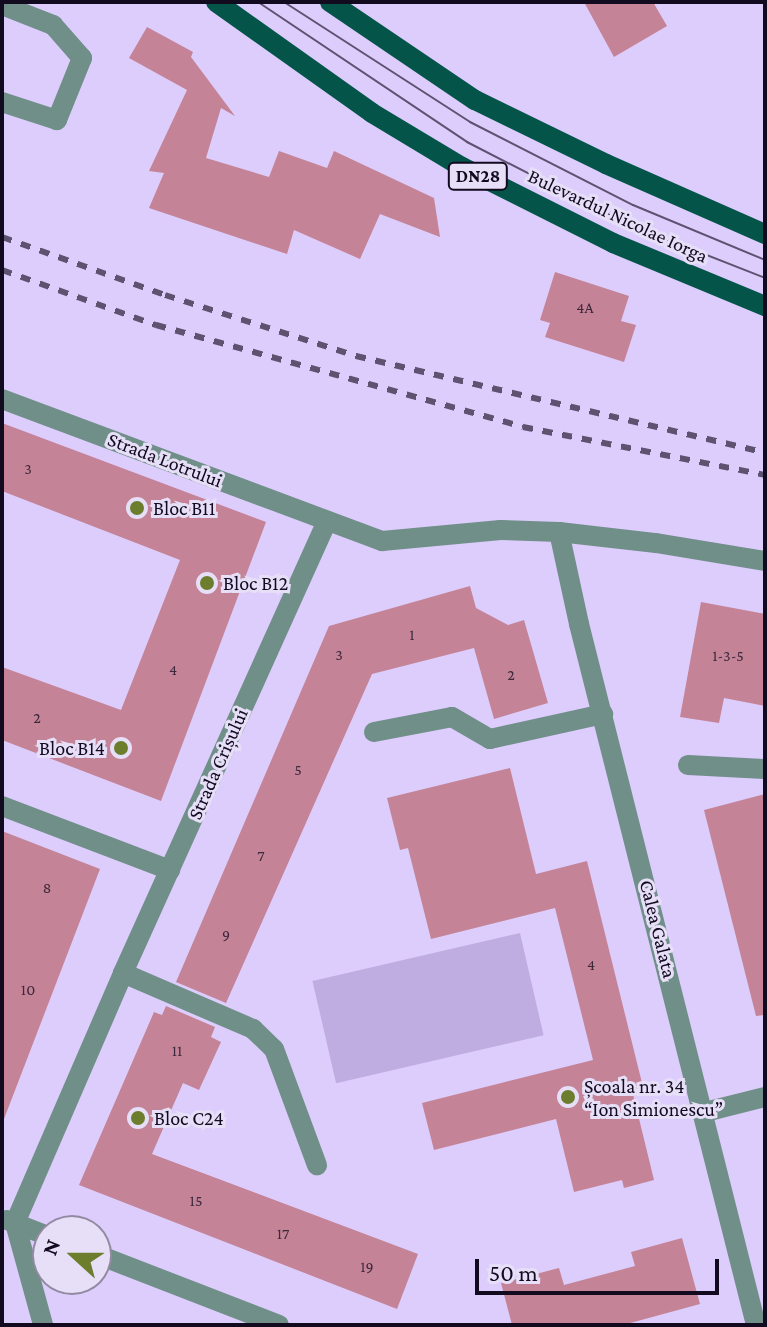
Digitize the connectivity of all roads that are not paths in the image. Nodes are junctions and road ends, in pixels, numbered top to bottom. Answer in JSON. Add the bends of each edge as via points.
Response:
{"nodes":[{"id":1,"x":216,"y":2,"type":"edge"},
{"id":2,"x":330,"y":2,"type":"edge"},
{"id":3,"x":2,"y":5,"type":"edge"},
{"id":4,"x":2,"y":102,"type":"edge"},
{"id":5,"x":765,"y":234,"type":"edge"},
{"id":6,"x":765,"y":306,"type":"edge"},
{"id":7,"x":2,"y":399,"type":"edge"},
{"id":8,"x":327,"y":521,"type":"junction"},
{"id":9,"x":559,"y":532,"type":"junction"},
{"id":10,"x":765,"y":561,"type":"edge"},
{"id":11,"x":603,"y":714,"type":"junction"},
{"id":12,"x":374,"y":732,"type":"dead end"},
{"id":13,"x":688,"y":765,"type":"dead end"},
{"id":14,"x":765,"y":769,"type":"edge"},
{"id":15,"x":2,"y":806,"type":"edge"},
{"id":16,"x":170,"y":870,"type":"junction"},
{"id":17,"x":123,"y":973,"type":"junction"},
{"id":18,"x":765,"y":1097,"type":"edge"},
{"id":19,"x":705,"y":1112,"type":"junction"},
{"id":20,"x":317,"y":1165,"type":"dead end"},
{"id":21,"x":8,"y":1220,"type":"edge"},
{"id":22,"x":32,"y":1230,"type":"edge"},
{"id":23,"x":112,"y":1260,"type":"edge"},
{"id":24,"x":43,"y":1325,"type":"edge"},
{"id":25,"x":279,"y":1325,"type":"edge"},
{"id":26,"x":756,"y":1325,"type":"edge"}],
"edges":[{"from":1,"to":6,"type":"main road","name":"Bulevardul Nicolae Iorga","number":"DN28","via":[[372,113],[462,167],[613,243]]},
{"from":2,"to":5,"type":"main road","via":[[475,100]]},
{"from":3,"to":4,"type":"street","via":[[53,25],[82,58],[57,120]]},
{"from":7,"to":8,"type":"street","name":"Strada Lotrului"},
{"from":8,"to":9,"type":"street","via":[[382,541],[500,530]]},
{"from":8,"to":16,"type":"street","name":"Strada Crișului"},
{"from":9,"to":10,"type":"street"},
{"from":9,"to":11,"type":"street","name":"Calea Galata"},
{"from":11,"to":12,"type":"street","via":[[490,739],[452,717]]},
{"from":11,"to":19,"type":"street","name":"Calea Galata"},
{"from":13,"to":14,"type":"street"},
{"from":15,"to":16,"type":"street"},
{"from":16,"to":17,"type":"street","name":"Strada Crișului"},
{"from":17,"to":20,"type":"street","via":[[253,1029],[264,1039],[274,1049]]},
{"from":17,"to":21,"type":"street","name":"Strada Crișului"},
{"from":18,"to":19,"type":"street"},
{"from":19,"to":26,"type":"street","name":"Calea Galata"},
{"from":21,"to":22,"type":"street"},
{"from":21,"to":24,"type":"street"},
{"from":23,"to":25,"type":"street"}]}
